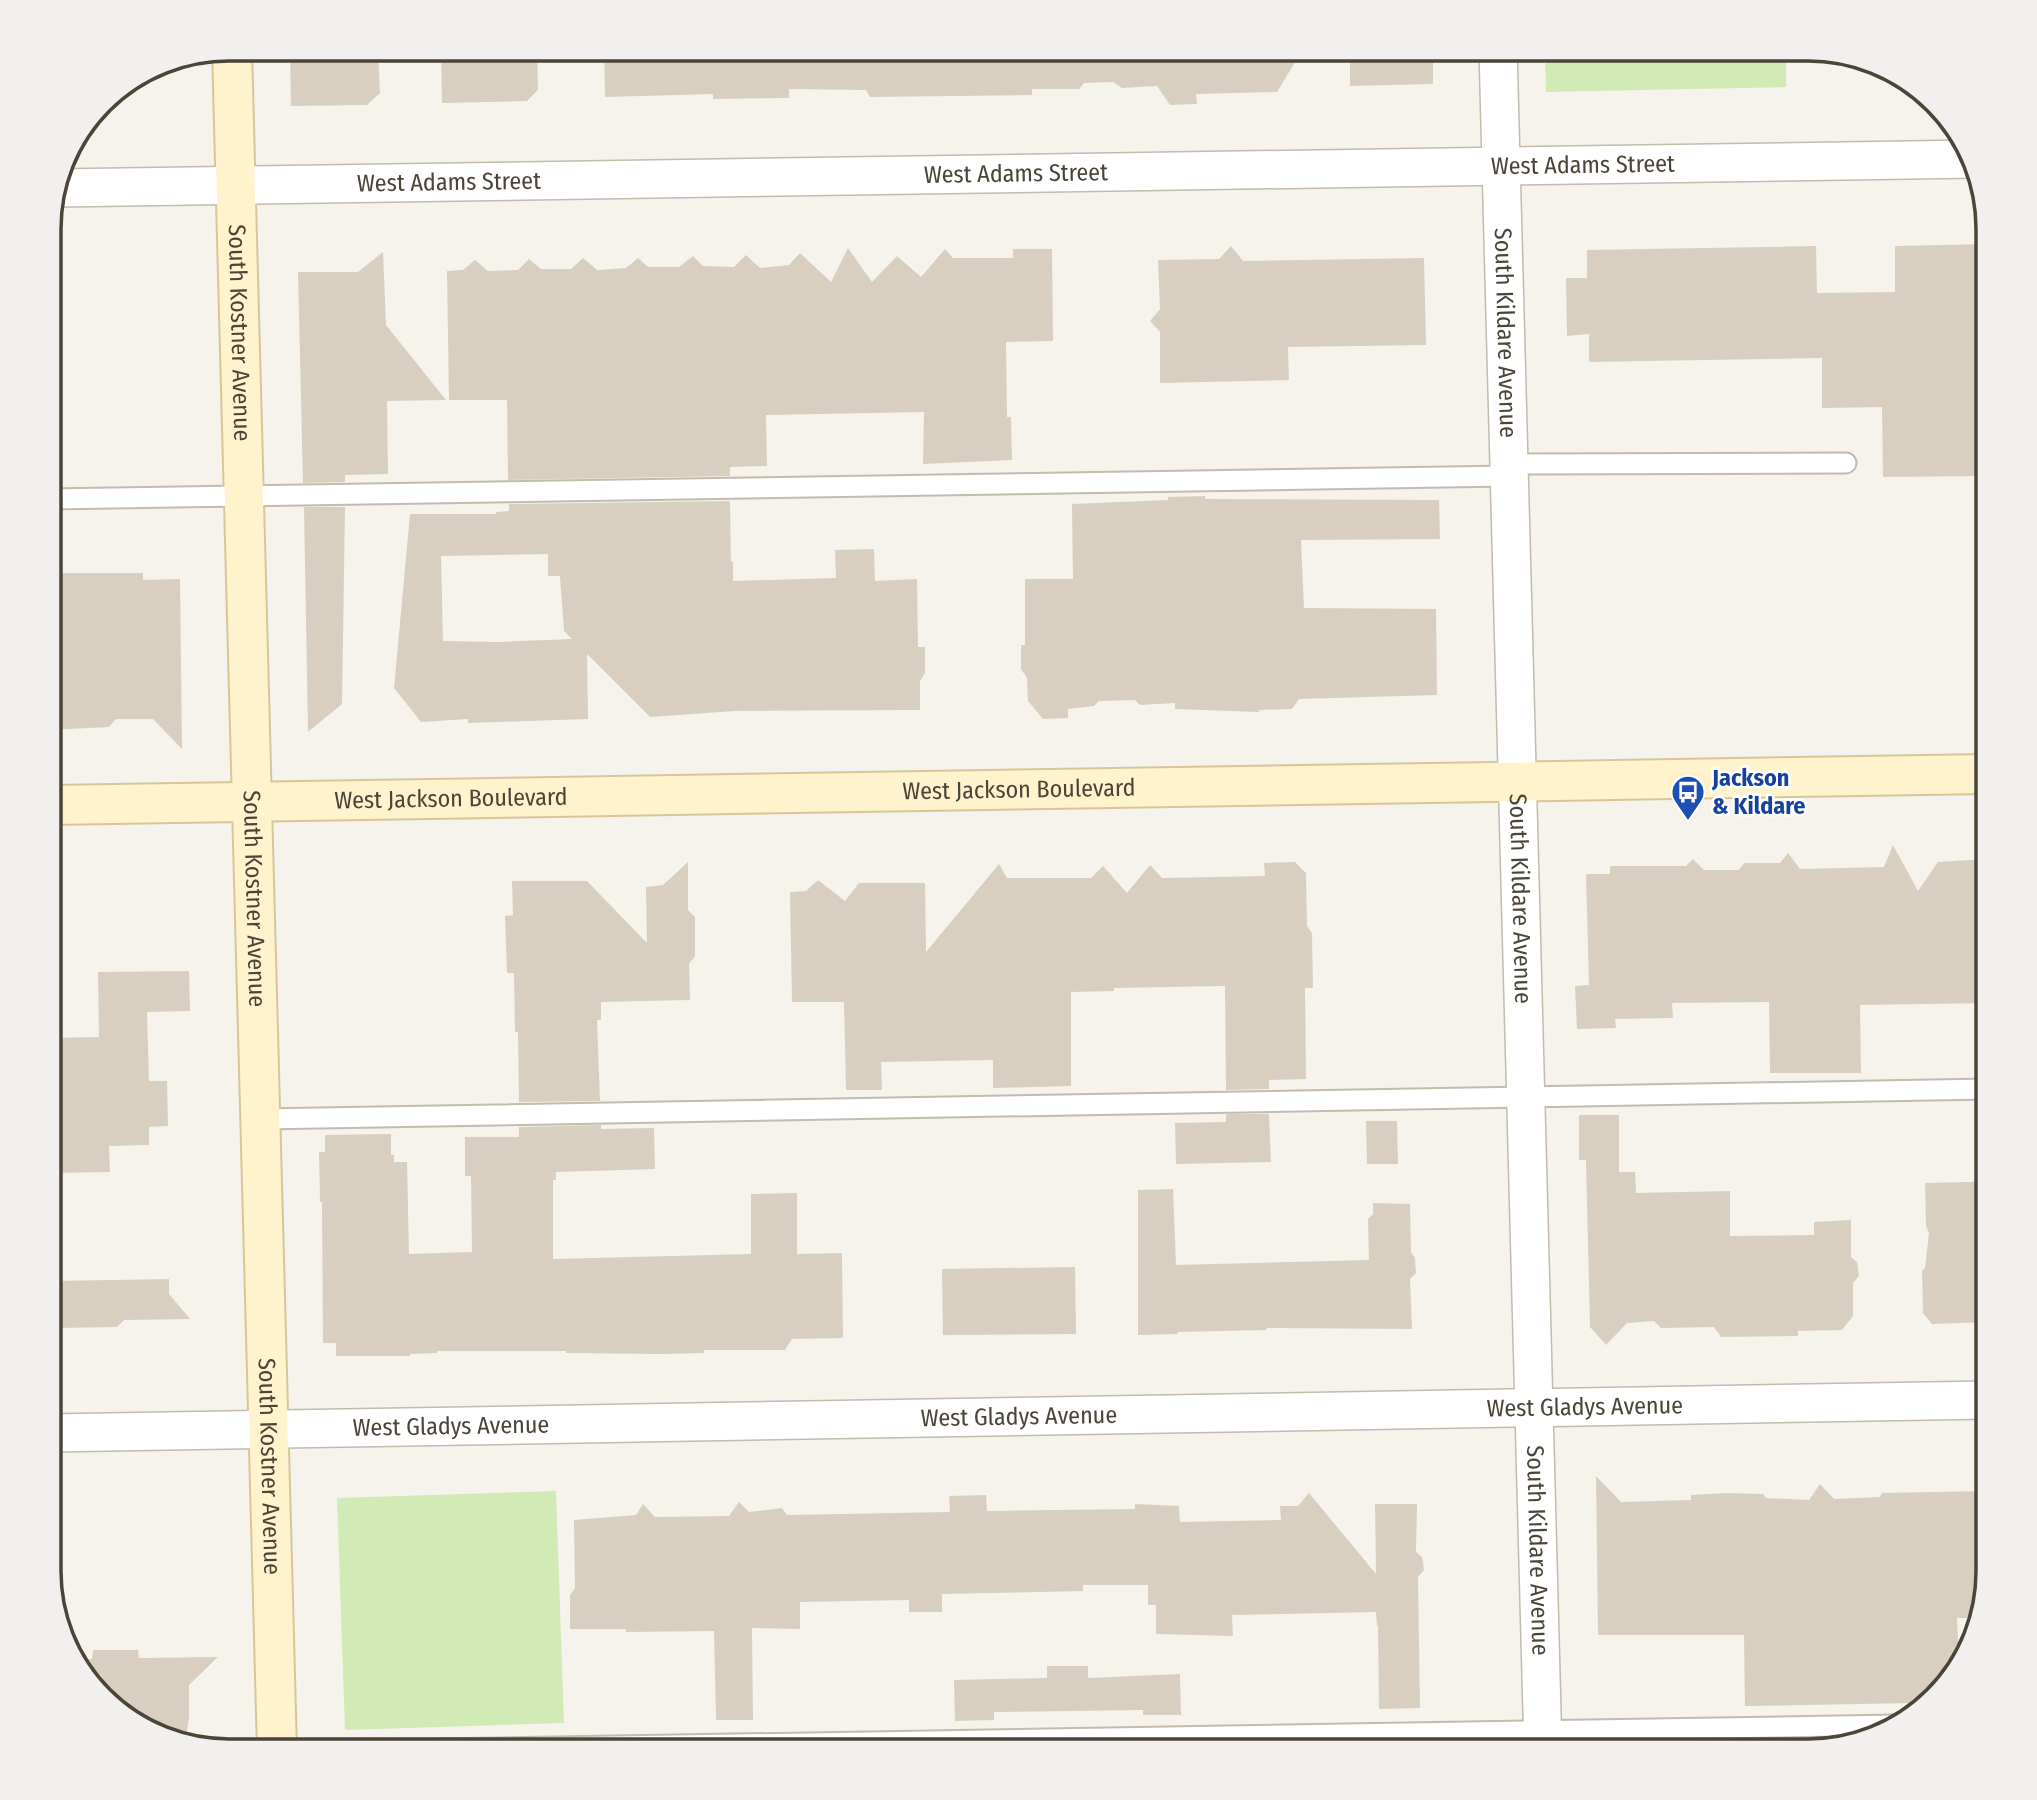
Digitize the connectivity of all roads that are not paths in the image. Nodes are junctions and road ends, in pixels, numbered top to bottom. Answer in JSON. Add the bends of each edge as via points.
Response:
{"nodes":[{"id":1,"x":1498,"y":61,"type":"edge"},
{"id":2,"x":232,"y":62,"type":"edge"},
{"id":3,"x":1960,"y":159,"type":"edge"},
{"id":4,"x":1501,"y":166,"type":"junction"},
{"id":5,"x":236,"y":186,"type":"junction"},
{"id":6,"x":67,"y":188,"type":"edge"},
{"id":7,"x":1846,"y":463,"type":"dead end"},
{"id":8,"x":1509,"y":470,"type":"junction"},
{"id":9,"x":244,"y":496,"type":"junction"},
{"id":10,"x":62,"y":499,"type":"edge"},
{"id":11,"x":1975,"y":774,"type":"edge"},
{"id":12,"x":1517,"y":782,"type":"junction"},
{"id":13,"x":252,"y":801,"type":"junction"},
{"id":14,"x":62,"y":804,"type":"edge"},
{"id":15,"x":1976,"y":1089,"type":"edge"},
{"id":16,"x":1525,"y":1097,"type":"junction"},
{"id":17,"x":260,"y":1119,"type":"junction"},
{"id":18,"x":1976,"y":1401,"type":"edge"},
{"id":19,"x":1534,"y":1408,"type":"junction"},
{"id":20,"x":269,"y":1429,"type":"junction"},
{"id":21,"x":62,"y":1433,"type":"edge"},
{"id":22,"x":1872,"y":1726,"type":"edge"},
{"id":23,"x":277,"y":1739,"type":"edge"},
{"id":24,"x":1543,"y":1739,"type":"edge"},
{"id":25,"x":1587,"y":1739,"type":"edge"}],
"edges":[{"from":1,"to":4,"type":"street","name":"South Kildare Avenue"},
{"from":2,"to":5,"type":"street","name":"South Kostner Avenue"},
{"from":3,"to":4,"type":"street","name":"West Adams Street"},
{"from":4,"to":5,"type":"street","name":"West Adams Street"},
{"from":4,"to":8,"type":"street","name":"South Kildare Avenue"},
{"from":5,"to":6,"type":"street","name":"West Adams Street"},
{"from":5,"to":9,"type":"street","name":"South Kostner Avenue"},
{"from":7,"to":8,"type":"lane"},
{"from":8,"to":9,"type":"lane"},
{"from":8,"to":12,"type":"street","name":"South Kildare Avenue"},
{"from":9,"to":10,"type":"lane"},
{"from":9,"to":13,"type":"street","name":"South Kostner Avenue"},
{"from":11,"to":12,"type":"street","name":"West Jackson Boulevard"},
{"from":12,"to":13,"type":"street","name":"West Jackson Boulevard"},
{"from":12,"to":16,"type":"street","name":"South Kildare Avenue"},
{"from":13,"to":14,"type":"street","name":"West Jackson Boulevard"},
{"from":13,"to":17,"type":"street","name":"South Kostner Avenue"},
{"from":15,"to":16,"type":"lane"},
{"from":16,"to":17,"type":"lane"},
{"from":16,"to":19,"type":"street","name":"South Kildare Avenue"},
{"from":17,"to":20,"type":"street","name":"South Kostner Avenue"},
{"from":18,"to":19,"type":"street","name":"West Gladys Avenue"},
{"from":19,"to":20,"type":"street","name":"West Gladys Avenue"},
{"from":19,"to":24,"type":"street","name":"South Kildare Avenue"},
{"from":20,"to":21,"type":"street","name":"West Gladys Avenue"},
{"from":20,"to":23,"type":"street","name":"South Kostner Avenue"},
{"from":22,"to":25,"type":"lane"}]}
